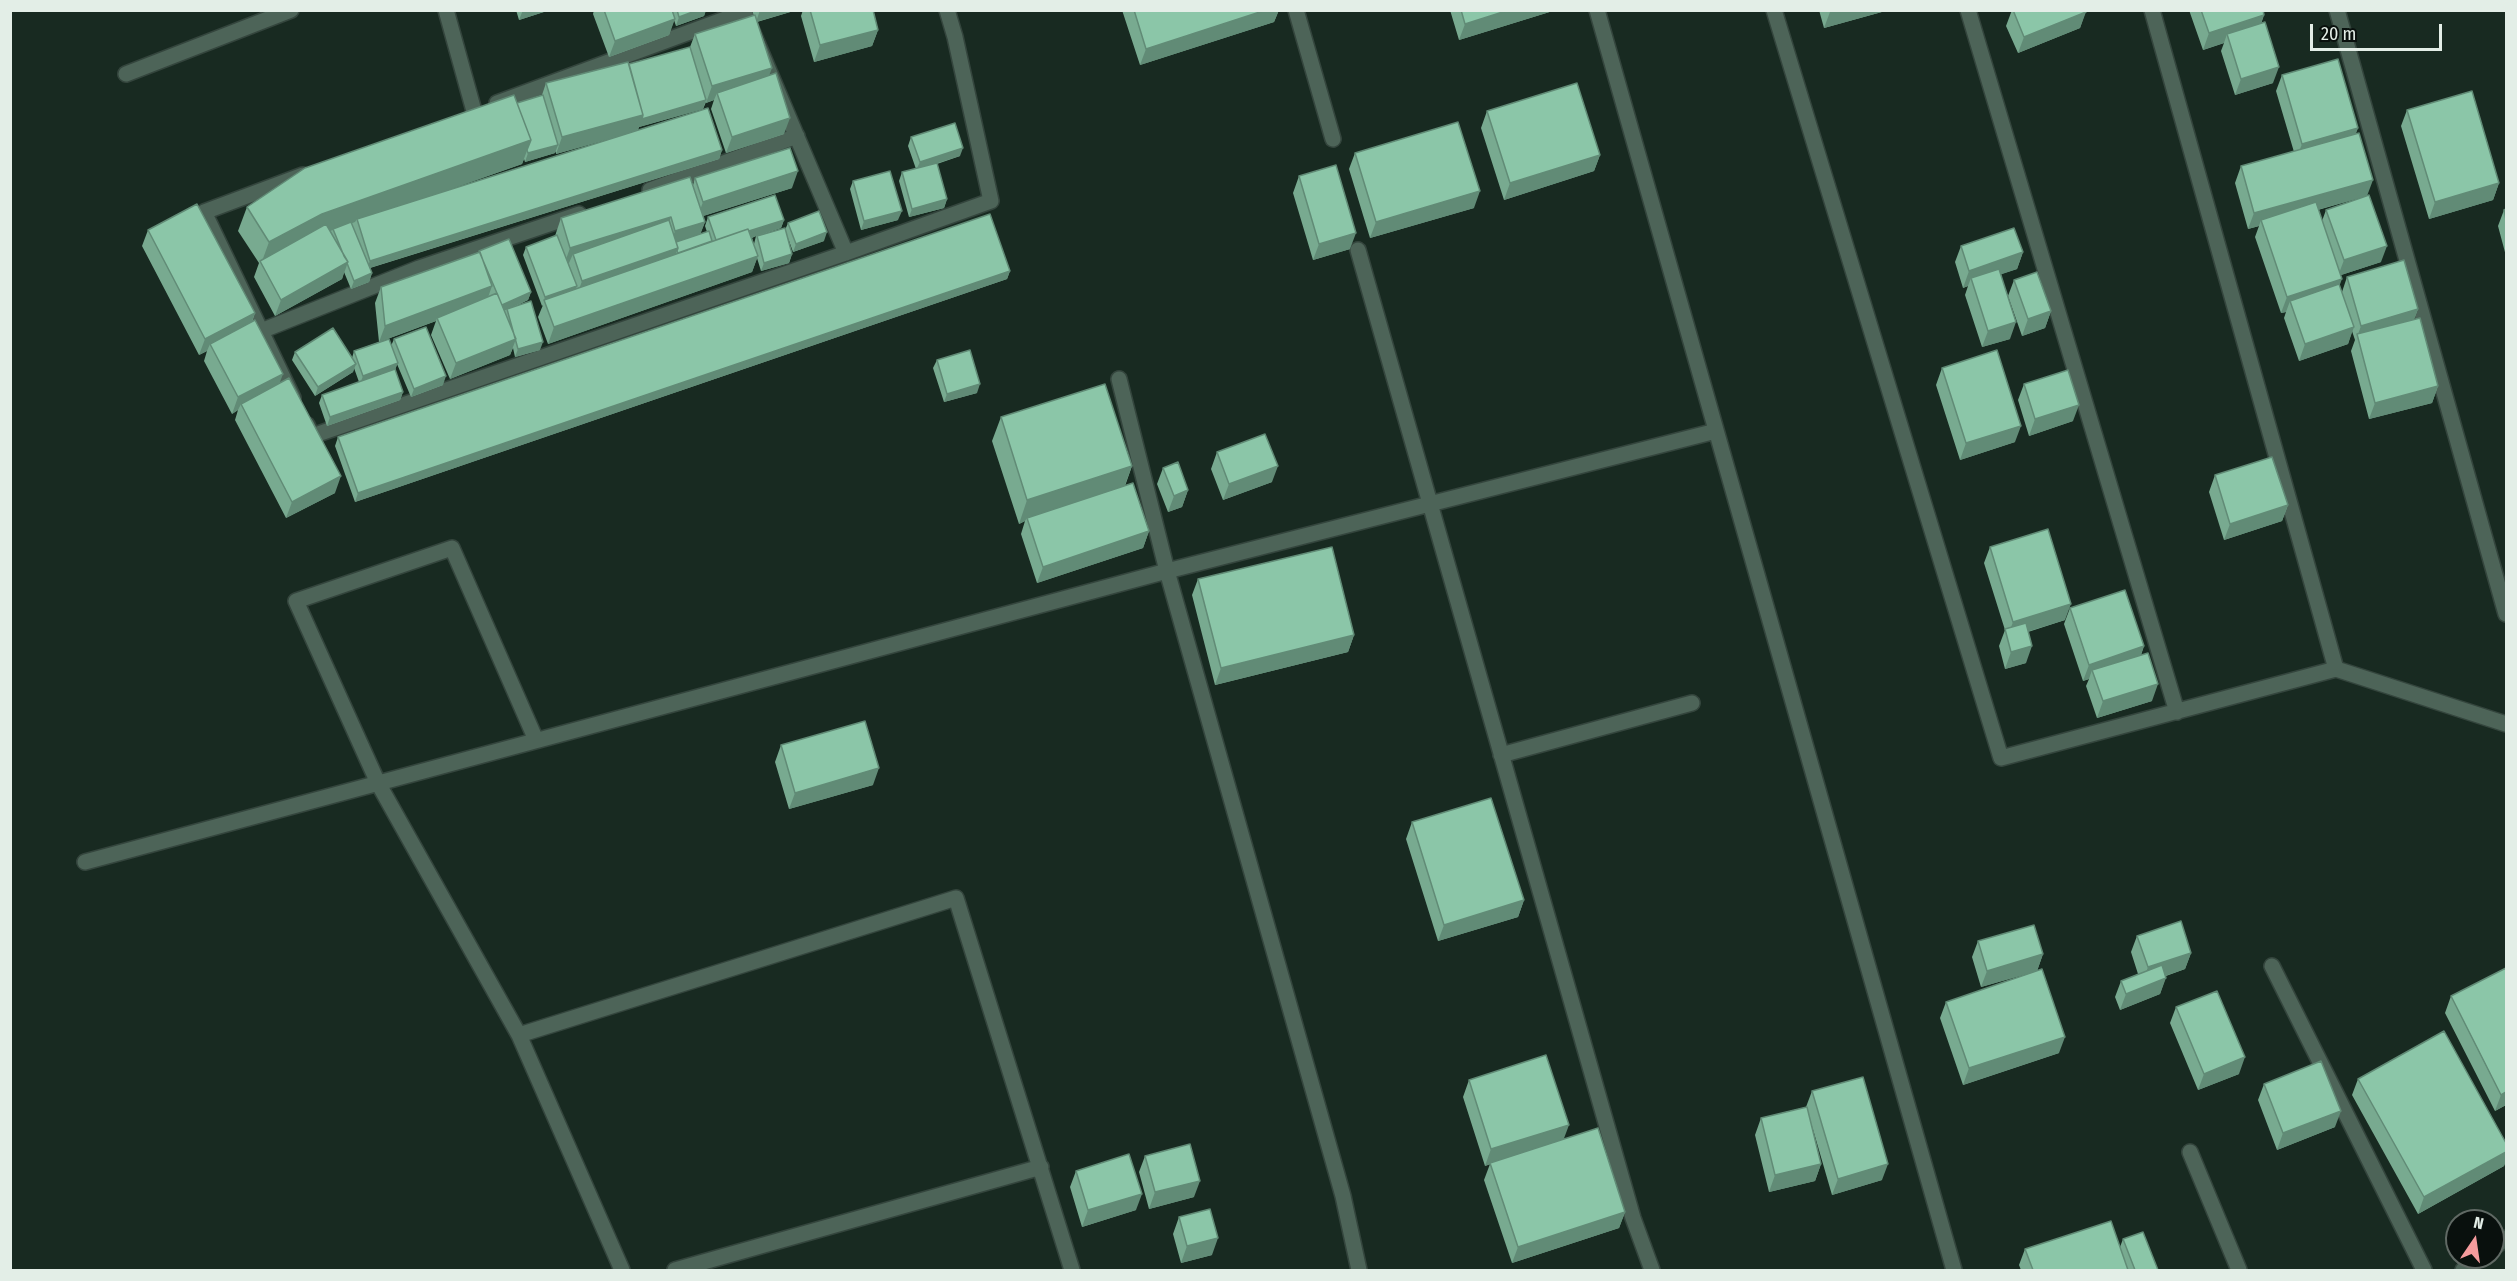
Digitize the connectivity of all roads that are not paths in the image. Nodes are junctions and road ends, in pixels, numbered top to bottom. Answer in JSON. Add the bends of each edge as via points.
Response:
{"nodes":[{"id":1,"x":291,"y":10,"type":"edge"},
{"id":2,"x":446,"y":10,"type":"edge"},
{"id":3,"x":947,"y":10,"type":"edge"},
{"id":4,"x":1296,"y":10,"type":"edge"},
{"id":5,"x":1597,"y":10,"type":"edge"},
{"id":6,"x":1774,"y":10,"type":"edge"},
{"id":7,"x":1968,"y":10,"type":"edge"},
{"id":8,"x":2152,"y":10,"type":"edge"},
{"id":9,"x":2337,"y":10,"type":"edge"},
{"id":10,"x":126,"y":74,"type":"dead end"},
{"id":11,"x":797,"y":136,"type":"junction"},
{"id":12,"x":1333,"y":139,"type":"dead end"},
{"id":13,"x":312,"y":172,"type":"edge"},
{"id":14,"x":631,"y":196,"type":"edge"},
{"id":15,"x":598,"y":208,"type":"edge"},
{"id":16,"x":1358,"y":250,"type":"edge"},
{"id":17,"x":846,"y":253,"type":"junction"},
{"id":18,"x":261,"y":331,"type":"junction"},
{"id":19,"x":1119,"y":379,"type":"dead end"},
{"id":20,"x":1716,"y":431,"type":"junction"},
{"id":21,"x":1431,"y":504,"type":"junction"},
{"id":22,"x":1167,"y":571,"type":"junction"},
{"id":23,"x":2506,"y":614,"type":"edge"},
{"id":24,"x":2336,"y":669,"type":"junction"},
{"id":25,"x":1692,"y":703,"type":"dead end"},
{"id":26,"x":2177,"y":712,"type":"junction"},
{"id":27,"x":2506,"y":724,"type":"edge"},
{"id":28,"x":536,"y":740,"type":"junction"},
{"id":29,"x":1501,"y":754,"type":"junction"},
{"id":30,"x":378,"y":783,"type":"junction"},
{"id":31,"x":85,"y":862,"type":"dead end"},
{"id":32,"x":2272,"y":966,"type":"dead end"},
{"id":33,"x":519,"y":1035,"type":"junction"},
{"id":34,"x":2190,"y":1152,"type":"dead end"},
{"id":35,"x":1041,"y":1167,"type":"junction"},
{"id":36,"x":622,"y":1270,"type":"edge"},
{"id":37,"x":675,"y":1270,"type":"edge"},
{"id":38,"x":1072,"y":1270,"type":"edge"},
{"id":39,"x":1359,"y":1270,"type":"edge"},
{"id":40,"x":1652,"y":1270,"type":"edge"},
{"id":41,"x":1954,"y":1270,"type":"edge"},
{"id":42,"x":2239,"y":1270,"type":"edge"},
{"id":43,"x":2424,"y":1270,"type":"edge"}],
"edges":[{"from":1,"to":10,"type":"street"},
{"from":2,"to":11,"type":"street","via":[[469,113],[744,12]]},
{"from":3,"to":17,"type":"street","via":[[991,201]]},
{"from":4,"to":12,"type":"street"},
{"from":5,"to":20,"type":"street"},
{"from":6,"to":26,"type":"street","via":[[2001,758]]},
{"from":7,"to":26,"type":"street"},
{"from":8,"to":24,"type":"street"},
{"from":9,"to":23,"type":"street"},
{"from":11,"to":14,"type":"street"},
{"from":11,"to":17,"type":"street"},
{"from":13,"to":18,"type":"street","via":[[204,212]]},
{"from":15,"to":18,"type":"street","via":[[419,268]]},
{"from":16,"to":21,"type":"street"},
{"from":17,"to":18,"type":"street","via":[[312,436]]},
{"from":19,"to":22,"type":"street"},
{"from":20,"to":21,"type":"street"},
{"from":20,"to":41,"type":"street"},
{"from":21,"to":22,"type":"street"},
{"from":21,"to":29,"type":"street"},
{"from":22,"to":28,"type":"street"},
{"from":22,"to":39,"type":"street","via":[[1343,1196]]},
{"from":24,"to":26,"type":"street"},
{"from":24,"to":27,"type":"street"},
{"from":25,"to":29,"type":"street"},
{"from":28,"to":30,"type":"street"},
{"from":28,"to":30,"type":"street","via":[[452,548],[296,601]]},
{"from":29,"to":40,"type":"street","via":[[1633,1218]]},
{"from":30,"to":31,"type":"street"},
{"from":30,"to":33,"type":"street"},
{"from":32,"to":43,"type":"street"},
{"from":33,"to":35,"type":"street","via":[[956,898]]},
{"from":33,"to":36,"type":"street"},
{"from":34,"to":42,"type":"street"},
{"from":35,"to":37,"type":"street"},
{"from":35,"to":38,"type":"street"}]}
